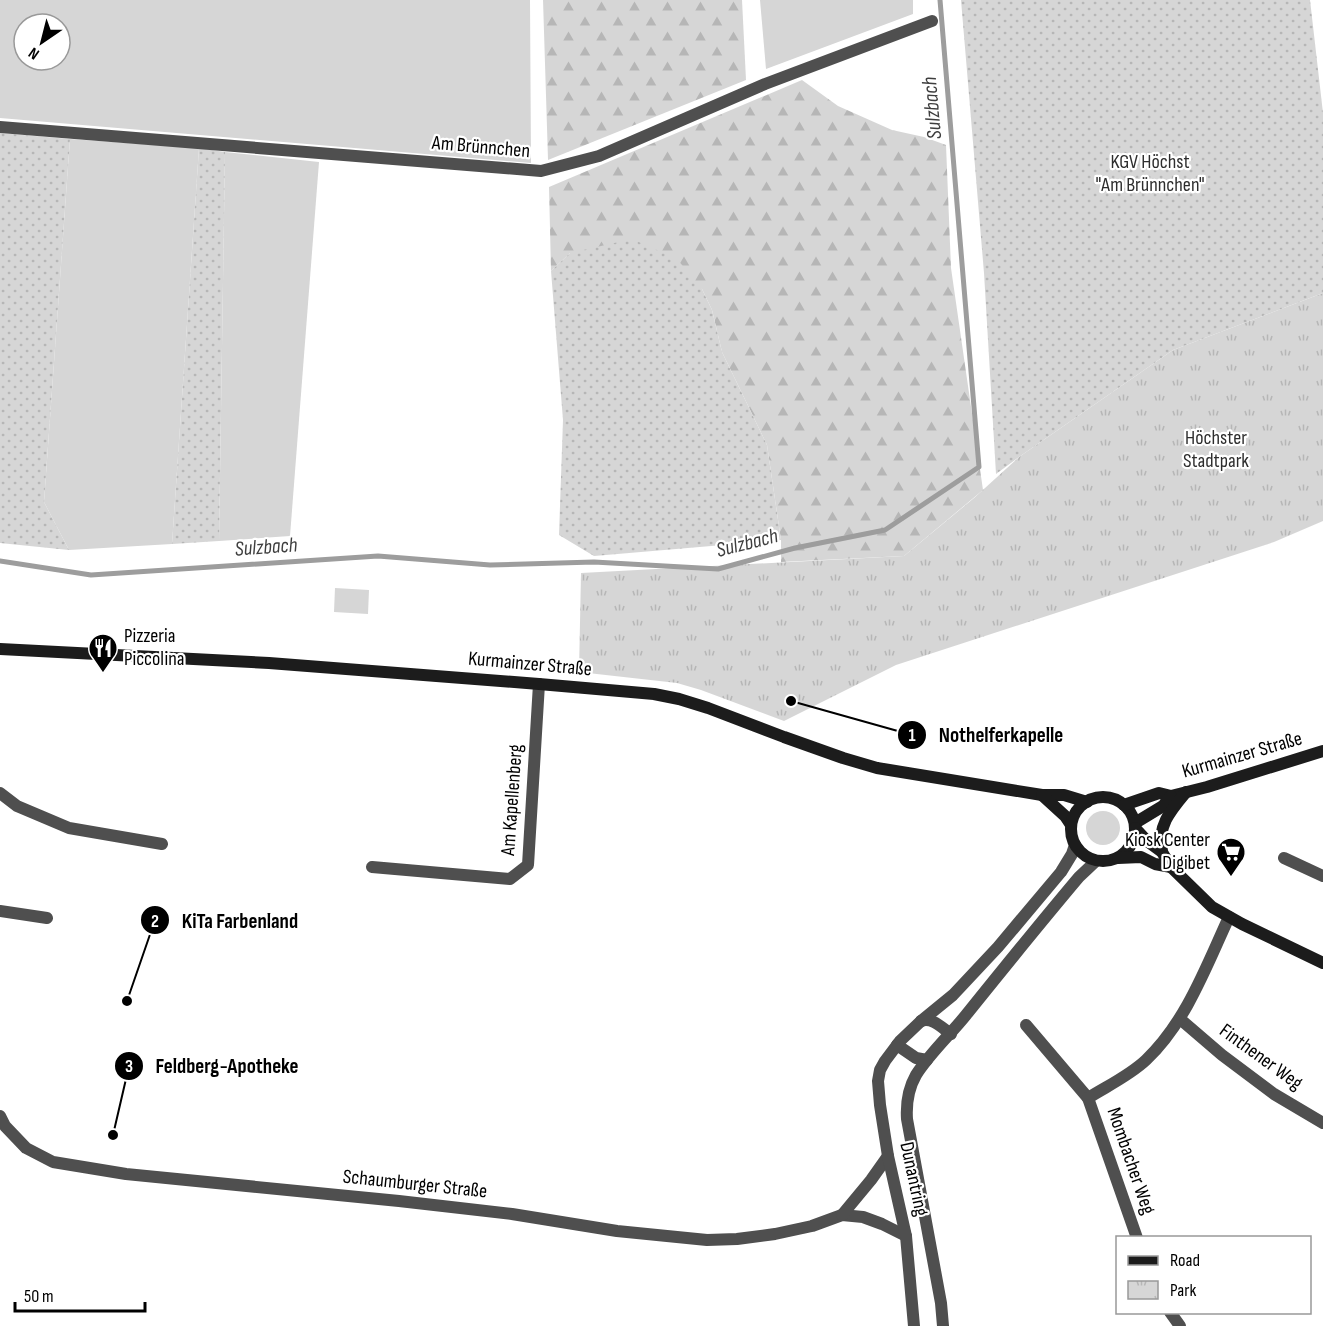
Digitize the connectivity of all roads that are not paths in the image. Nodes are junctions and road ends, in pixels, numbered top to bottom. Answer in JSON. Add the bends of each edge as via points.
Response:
{"nodes":[{"id":1,"x":932,"y":21,"type":"dead end"},
{"id":2,"x":0,"y":127,"type":"edge"},
{"id":3,"x":0,"y":649,"type":"edge"},
{"id":4,"x":539,"y":684,"type":"junction"},
{"id":5,"x":1323,"y":751,"type":"edge"},
{"id":6,"x":1186,"y":792,"type":"junction"},
{"id":7,"x":0,"y":793,"type":"edge"},
{"id":8,"x":1042,"y":795,"type":"junction"},
{"id":9,"x":1171,"y":796,"type":"junction"},
{"id":10,"x":1087,"y":802,"type":"junction"},
{"id":11,"x":1124,"y":805,"type":"junction"},
{"id":12,"x":1071,"y":825,"type":"junction"},
{"id":13,"x":1135,"y":826,"type":"junction"},
{"id":14,"x":162,"y":844,"type":"dead end"},
{"id":15,"x":1075,"y":845,"type":"junction"},
{"id":16,"x":1162,"y":852,"type":"junction"},
{"id":17,"x":1284,"y":858,"type":"dead end"},
{"id":18,"x":1117,"y":859,"type":"junction"},
{"id":19,"x":1096,"y":861,"type":"junction"},
{"id":20,"x":372,"y":867,"type":"dead end"},
{"id":21,"x":1171,"y":867,"type":"junction"},
{"id":22,"x":1323,"y":876,"type":"edge"},
{"id":23,"x":0,"y":911,"type":"edge"},
{"id":24,"x":1229,"y":917,"type":"junction"},
{"id":25,"x":47,"y":918,"type":"dead end"},
{"id":26,"x":985,"y":962,"type":"junction"},
{"id":27,"x":1323,"y":963,"type":"edge"},
{"id":28,"x":994,"y":980,"type":"junction"},
{"id":29,"x":1180,"y":1019,"type":"junction"},
{"id":30,"x":920,"y":1022,"type":"junction"},
{"id":31,"x":1026,"y":1025,"type":"dead end"},
{"id":32,"x":951,"y":1034,"type":"junction"},
{"id":33,"x":897,"y":1045,"type":"junction"},
{"id":34,"x":927,"y":1060,"type":"junction"},
{"id":35,"x":1088,"y":1098,"type":"junction"},
{"id":36,"x":0,"y":1116,"type":"edge"},
{"id":37,"x":1323,"y":1123,"type":"edge"},
{"id":38,"x":888,"y":1156,"type":"junction"},
{"id":39,"x":842,"y":1215,"type":"junction"},
{"id":40,"x":906,"y":1236,"type":"junction"},
{"id":41,"x":1136,"y":1236,"type":"edge"},
{"id":42,"x":914,"y":1326,"type":"edge"},
{"id":43,"x":943,"y":1326,"type":"edge"}],
"edges":[{"from":1,"to":2,"type":"street","name":"Am Brünnchen","via":[[765,84],[599,156],[541,171]]},
{"from":3,"to":4,"type":"main road","name":"Kurmainzer Straße","via":[[216,659]]},
{"from":4,"to":8,"type":"main road","name":"Kurmainzer Straße","via":[[679,699],[877,768]]},
{"from":4,"to":20,"type":"street","name":"Am Kapellenberg","via":[[528,865],[510,879]]},
{"from":5,"to":6,"type":"main road","name":"Kurmainzer Straße"},
{"from":6,"to":9,"type":"main road","name":"Kurmainzer Straße"},
{"from":6,"to":16,"type":"main road","via":[[1166,819],[1160,842]]},
{"from":7,"to":14,"type":"street","via":[[17,806],[69,828]]},
{"from":8,"to":10,"type":"main road","name":"Kurmainzer Straße","via":[[1064,795]]},
{"from":8,"to":12,"type":"main road"},
{"from":9,"to":11,"type":"main road","name":"Kurmainzer Straße","via":[[1159,793]]},
{"from":9,"to":13,"type":"main road","name":"Kurmainzer Straße"},
{"from":10,"to":11,"type":"main road","via":[[1110,798]]},
{"from":10,"to":12,"type":"main road","via":[[1079,808]]},
{"from":11,"to":13,"type":"main road"},
{"from":12,"to":15,"type":"main road"},
{"from":13,"to":16,"type":"main road"},
{"from":13,"to":18,"type":"main road","via":[[1131,846]]},
{"from":15,"to":19,"type":"main road"},
{"from":15,"to":26,"type":"street","name":"Dunantring","via":[[1061,872]]},
{"from":16,"to":21,"type":"main road"},
{"from":17,"to":22,"type":"street"},
{"from":18,"to":19,"type":"main road"},
{"from":18,"to":21,"type":"main road","via":[[1141,857]]},
{"from":19,"to":28,"type":"street","name":"Dunantring"},
{"from":21,"to":24,"type":"main road","via":[[1212,907]]},
{"from":23,"to":25,"type":"street"},
{"from":24,"to":27,"type":"main road"},
{"from":24,"to":29,"type":"street","name":"Mombacher Weg"},
{"from":26,"to":28,"type":"street"},
{"from":26,"to":30,"type":"street","name":"Dunantring"},
{"from":28,"to":32,"type":"street","name":"Dunantring"},
{"from":29,"to":35,"type":"street","name":"Mombacher Weg","via":[[1145,1061]]},
{"from":29,"to":37,"type":"street","name":"Finthener Weg","via":[[1274,1094]]},
{"from":30,"to":32,"type":"street","via":[[931,1020]]},
{"from":30,"to":33,"type":"street","name":"Dunantring"},
{"from":31,"to":35,"type":"street","name":"Mombacher Weg"},
{"from":32,"to":34,"type":"street","name":"Dunantring"},
{"from":33,"to":34,"type":"street","via":[[919,1060]]},
{"from":33,"to":38,"type":"street","name":"Dunantring","via":[[880,1070],[878,1081]]},
{"from":34,"to":43,"type":"street","name":"Dunantring","via":[[910,1088],[907,1119]]},
{"from":35,"to":41,"type":"street","name":"Mombacher Weg"},
{"from":36,"to":39,"type":"street","name":"Schaumburger Straße","via":[[26,1148],[53,1162],[126,1174],[383,1199],[707,1240],[775,1234]]},
{"from":38,"to":39,"type":"street"},
{"from":38,"to":40,"type":"street","name":"Dunantring"},
{"from":39,"to":40,"type":"street","name":"Schaumburger Straße","via":[[863,1217]]},
{"from":40,"to":42,"type":"street","name":"Dunantring"}]}
